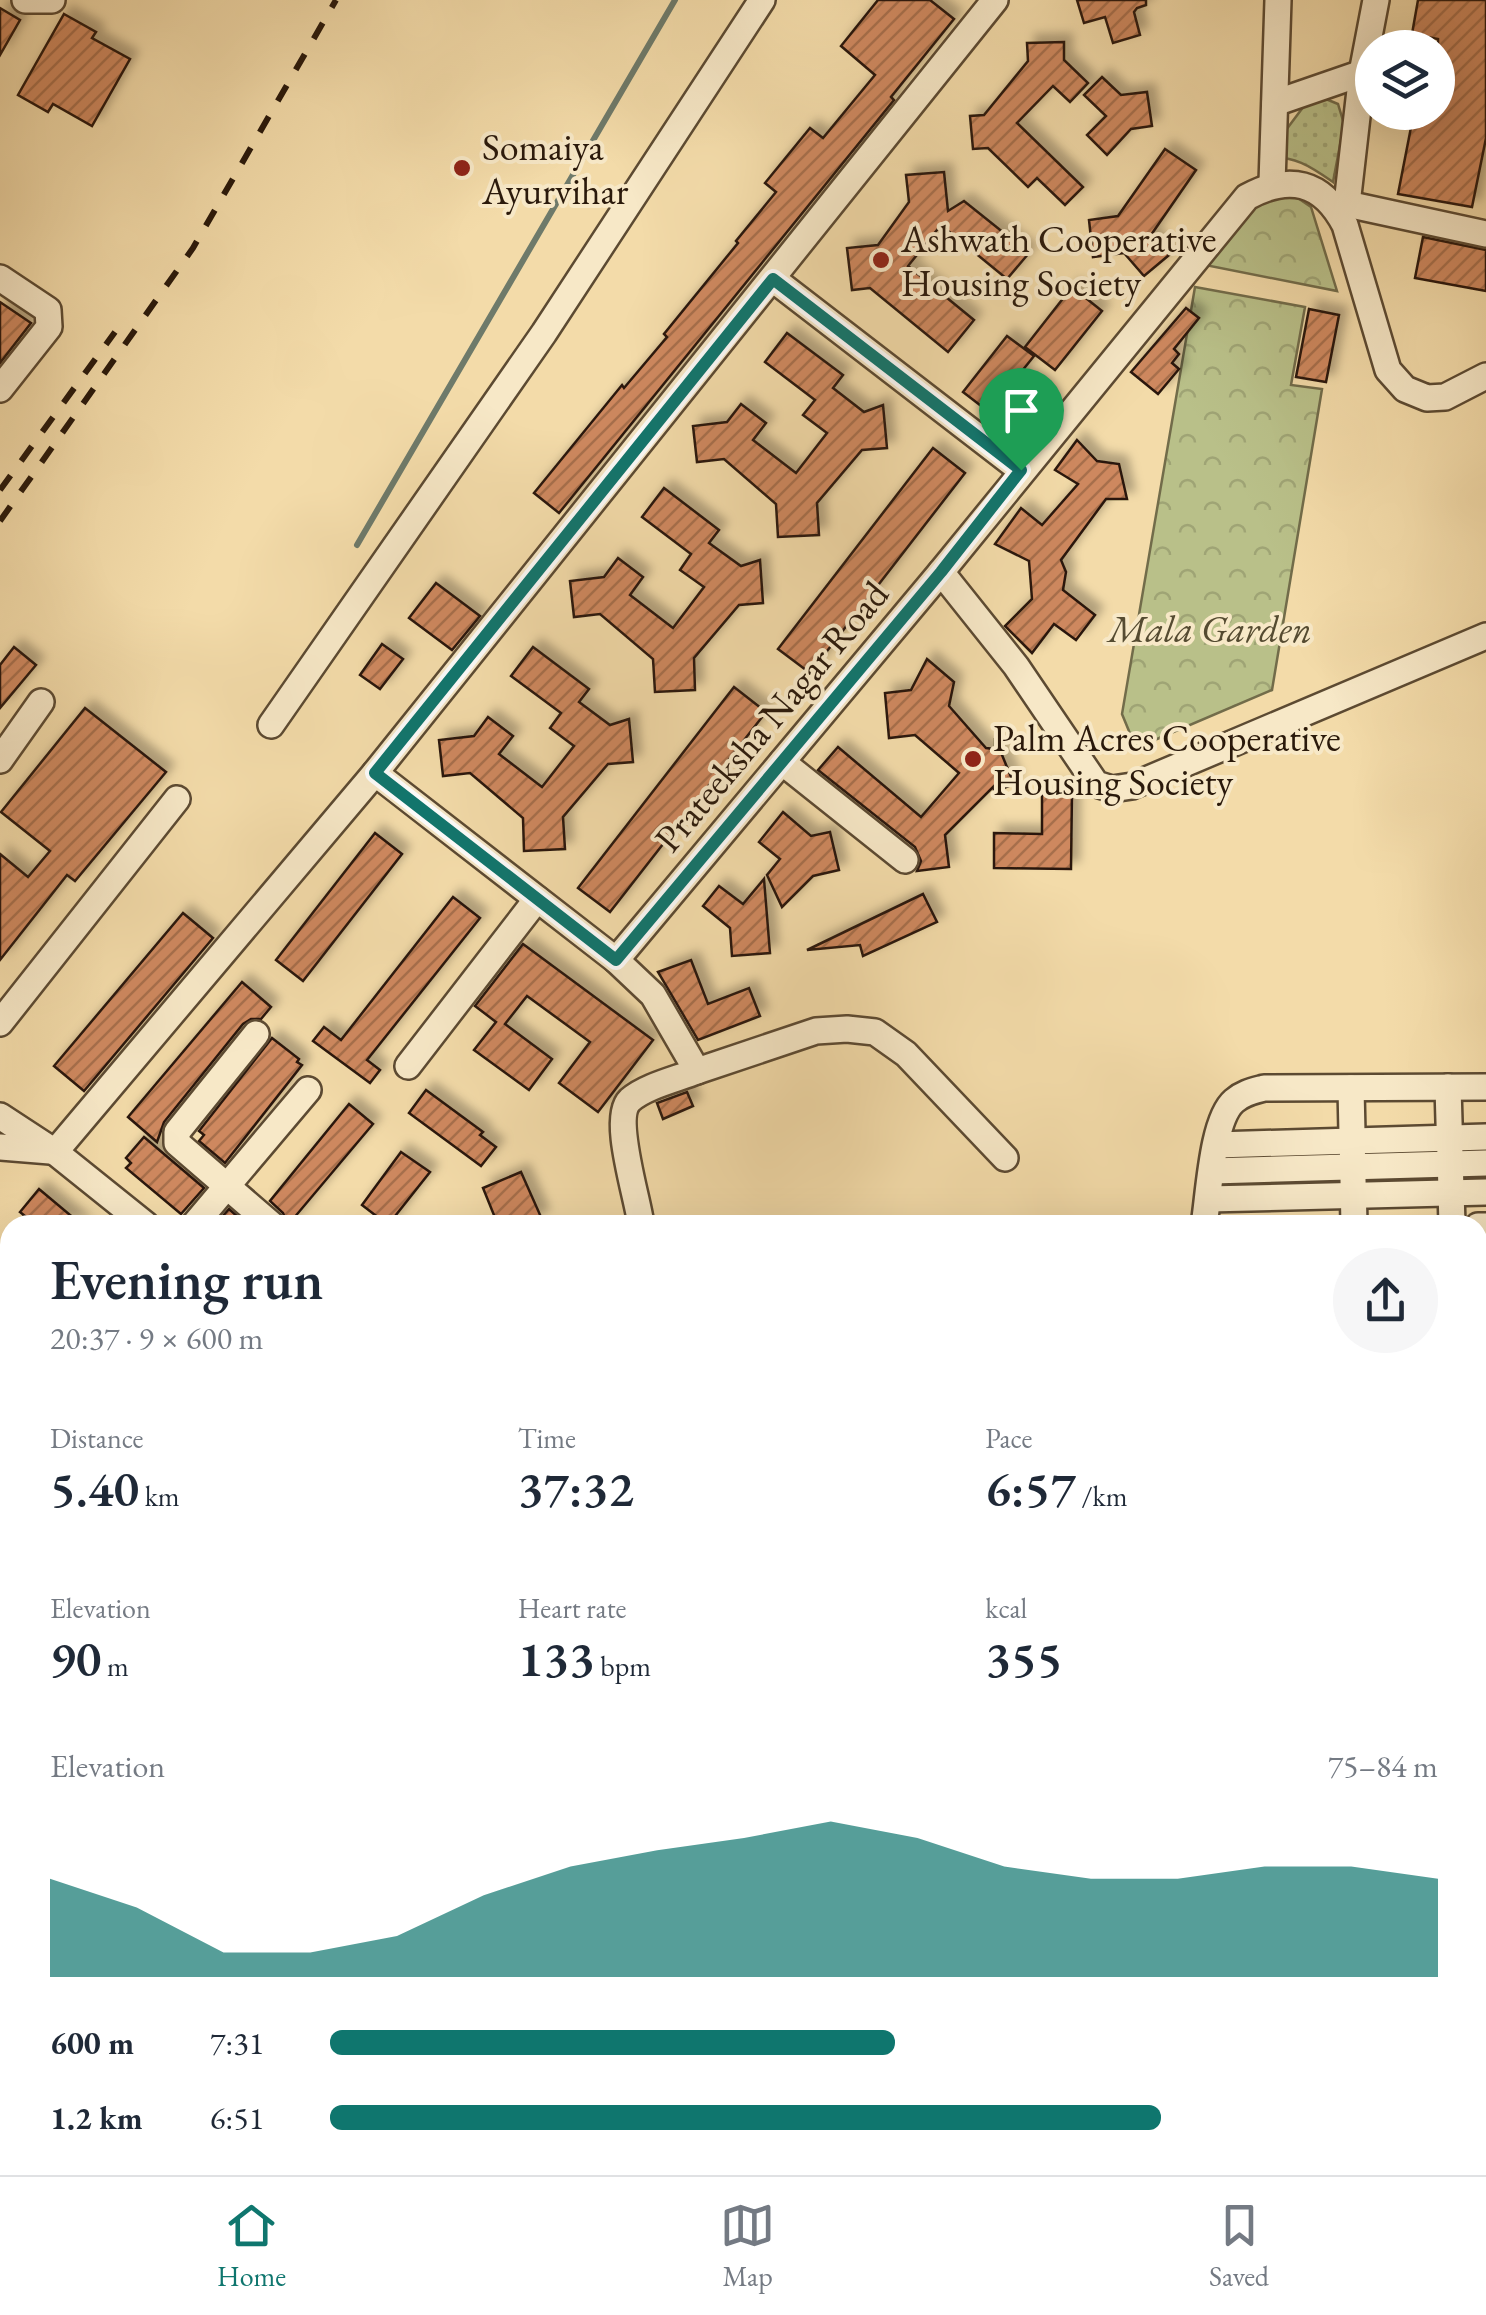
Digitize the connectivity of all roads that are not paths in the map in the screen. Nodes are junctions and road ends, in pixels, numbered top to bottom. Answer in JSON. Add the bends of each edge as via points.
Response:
{"nodes":[{"id":1,"x":25,"y":0,"type":"edge"},
{"id":2,"x":53,"y":0,"type":"edge"},
{"id":3,"x":762,"y":0,"type":"edge"},
{"id":4,"x":995,"y":0,"type":"edge"},
{"id":5,"x":1278,"y":0,"type":"edge"},
{"id":6,"x":1376,"y":0,"type":"edge"},
{"id":7,"x":1370,"y":30,"type":"edge"},
{"id":8,"x":1355,"y":75,"type":"edge"},
{"id":9,"x":1275,"y":102,"type":"junction"},
{"id":10,"x":1355,"y":123,"type":"edge"},
{"id":11,"x":1272,"y":183,"type":"junction"},
{"id":12,"x":1343,"y":208,"type":"junction"},
{"id":13,"x":1486,"y":234,"type":"edge"},
{"id":14,"x":0,"y":278,"type":"edge"},
{"id":15,"x":773,"y":279,"type":"junction"},
{"id":16,"x":1486,"y":376,"type":"edge"},
{"id":17,"x":0,"y":389,"type":"edge"},
{"id":18,"x":1021,"y":470,"type":"junction"},
{"id":19,"x":941,"y":572,"type":"junction"},
{"id":20,"x":1486,"y":636,"type":"edge"},
{"id":21,"x":41,"y":702,"type":"dead end"},
{"id":22,"x":271,"y":724,"type":"dead end"},
{"id":23,"x":0,"y":760,"type":"edge"},
{"id":24,"x":782,"y":762,"type":"junction"},
{"id":25,"x":375,"y":773,"type":"junction"},
{"id":26,"x":177,"y":800,"type":"dead end"},
{"id":27,"x":904,"y":860,"type":"dead end"},
{"id":28,"x":537,"y":899,"type":"junction"},
{"id":29,"x":616,"y":960,"type":"junction"},
{"id":30,"x":0,"y":1023,"type":"edge"},
{"id":31,"x":256,"y":1034,"type":"dead end"},
{"id":32,"x":408,"y":1066,"type":"dead end"},
{"id":33,"x":697,"y":1071,"type":"junction"},
{"id":34,"x":1448,"y":1087,"type":"junction"},
{"id":35,"x":1486,"y":1087,"type":"edge"},
{"id":36,"x":1350,"y":1088,"type":"junction"},
{"id":37,"x":308,"y":1090,"type":"dead end"},
{"id":38,"x":0,"y":1116,"type":"edge"},
{"id":39,"x":1486,"y":1137,"type":"edge"},
{"id":40,"x":1449,"y":1138,"type":"junction"},
{"id":41,"x":1352,"y":1141,"type":"junction"},
{"id":42,"x":1217,"y":1145,"type":"junction"},
{"id":43,"x":0,"y":1147,"type":"edge"},
{"id":44,"x":55,"y":1152,"type":"junction"},
{"id":45,"x":1005,"y":1158,"type":"dead end"},
{"id":46,"x":1450,"y":1164,"type":"junction"},
{"id":47,"x":1486,"y":1164,"type":"edge"},
{"id":48,"x":1352,"y":1167,"type":"junction"},
{"id":49,"x":1212,"y":1171,"type":"junction"},
{"id":50,"x":226,"y":1188,"type":"junction"},
{"id":51,"x":1486,"y":1192,"type":"edge"},
{"id":52,"x":1451,"y":1193,"type":"junction"},
{"id":53,"x":1353,"y":1196,"type":"junction"},
{"id":54,"x":1206,"y":1212,"type":"edge"},
{"id":55,"x":124,"y":1215,"type":"edge"},
{"id":56,"x":203,"y":1215,"type":"edge"},
{"id":57,"x":260,"y":1215,"type":"edge"},
{"id":58,"x":638,"y":1215,"type":"edge"},
{"id":59,"x":1354,"y":1215,"type":"edge"},
{"id":60,"x":1452,"y":1215,"type":"edge"},
{"id":61,"x":347,"y":2175,"type":"edge"},
{"id":62,"x":359,"y":2175,"type":"edge"}],
"edges":[{"from":1,"to":2,"type":"street"},
{"from":3,"to":22,"type":"street","via":[[544,333]]},
{"from":4,"to":15,"type":"street"},
{"from":5,"to":9,"type":"street"},
{"from":6,"to":7,"type":"street"},
{"from":8,"to":9,"type":"street"},
{"from":9,"to":11,"type":"street"},
{"from":10,"to":12,"type":"street"},
{"from":11,"to":12,"type":"street","via":[[1296,184]]},
{"from":11,"to":18,"type":"street","name":"Prateeksha Nagar Road","via":[[1247,198]]},
{"from":12,"to":13,"type":"street"},
{"from":12,"to":16,"type":"street","via":[[1388,370],[1427,398],[1446,397]]},
{"from":14,"to":17,"type":"street","via":[[50,318]]},
{"from":15,"to":18,"type":"street"},
{"from":15,"to":25,"type":"street"},
{"from":18,"to":19,"type":"street","name":"Prateeksha Nagar Road"},
{"from":19,"to":20,"type":"street","via":[[1016,666],[1096,784],[1112,789]]},
{"from":19,"to":24,"type":"street","name":"Prateeksha Nagar Road"},
{"from":21,"to":23,"type":"street"},
{"from":24,"to":27,"type":"street"},
{"from":24,"to":29,"type":"street","name":"Prateeksha Nagar Road"},
{"from":25,"to":28,"type":"street"},
{"from":25,"to":44,"type":"street"},
{"from":26,"to":30,"type":"street"},
{"from":28,"to":29,"type":"street"},
{"from":28,"to":32,"type":"street"},
{"from":29,"to":33,"type":"street","via":[[653,995]]},
{"from":31,"to":50,"type":"street","via":[[178,1132],[183,1151]]},
{"from":33,"to":45,"type":"street","via":[[816,1031],[875,1032],[906,1054]]},
{"from":33,"to":58,"type":"street","via":[[637,1095],[624,1108]]},
{"from":34,"to":35,"type":"street"},
{"from":34,"to":36,"type":"street"},
{"from":34,"to":40,"type":"street"},
{"from":36,"to":41,"type":"street"},
{"from":36,"to":42,"type":"street","via":[[1246,1093],[1221,1119]]},
{"from":37,"to":50,"type":"street"},
{"from":38,"to":44,"type":"street"},
{"from":39,"to":40,"type":"street"},
{"from":40,"to":41,"type":"street"},
{"from":40,"to":46,"type":"street"},
{"from":41,"to":42,"type":"street"},
{"from":41,"to":48,"type":"street"},
{"from":42,"to":49,"type":"street"},
{"from":43,"to":44,"type":"street"},
{"from":44,"to":55,"type":"street"},
{"from":46,"to":47,"type":"street"},
{"from":46,"to":48,"type":"street"},
{"from":46,"to":52,"type":"street"},
{"from":48,"to":49,"type":"street"},
{"from":48,"to":53,"type":"street"},
{"from":49,"to":54,"type":"street"},
{"from":50,"to":56,"type":"street"},
{"from":50,"to":57,"type":"street"},
{"from":51,"to":52,"type":"street"},
{"from":52,"to":53,"type":"street"},
{"from":52,"to":60,"type":"street"},
{"from":53,"to":54,"type":"street"},
{"from":53,"to":59,"type":"street"},
{"from":61,"to":62,"type":"main road"}]}
